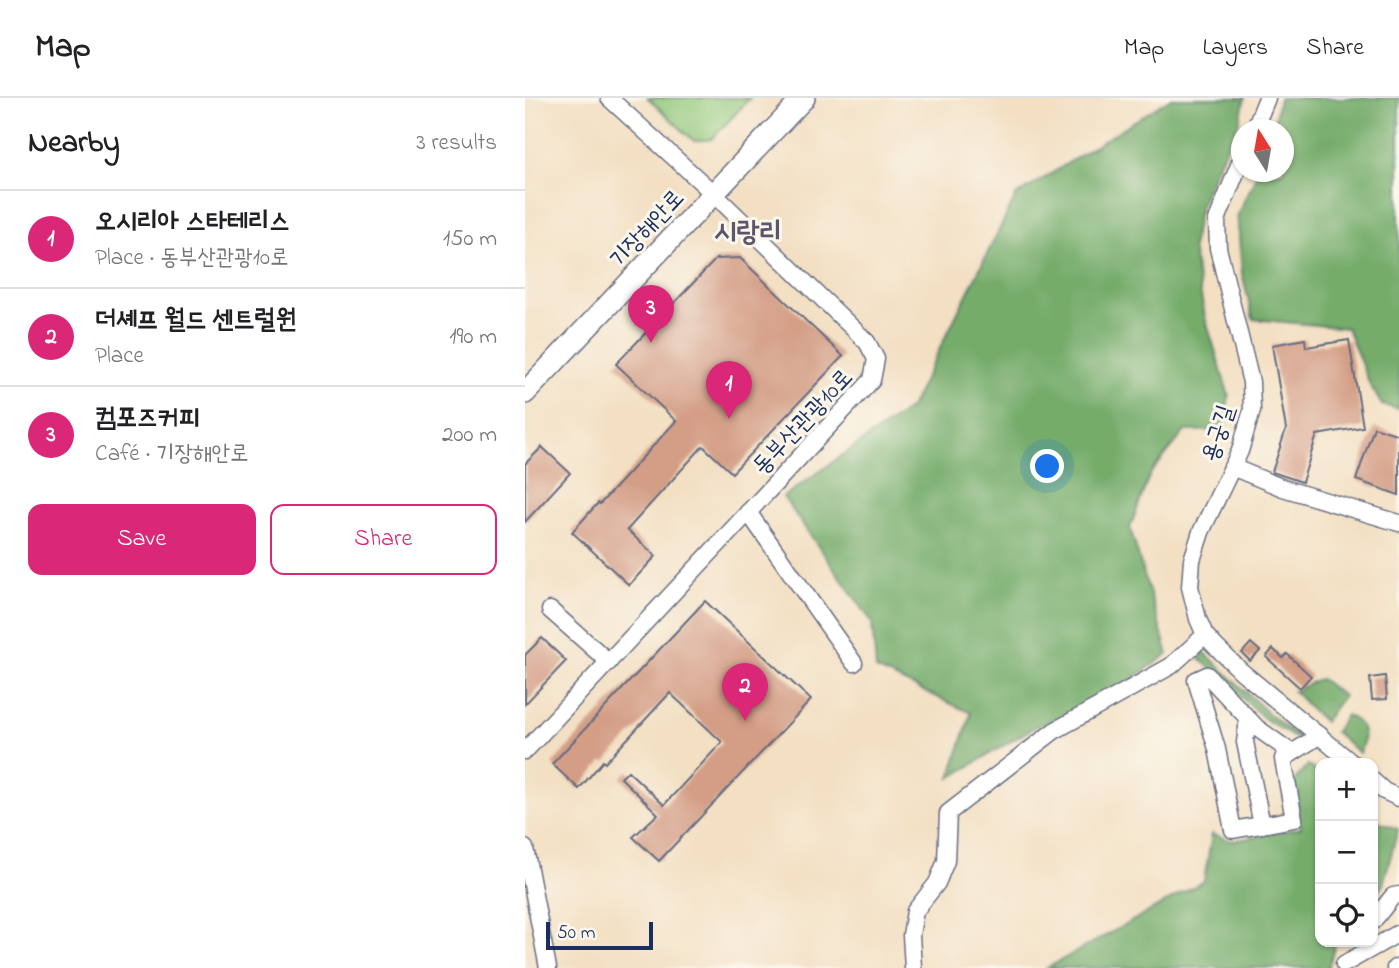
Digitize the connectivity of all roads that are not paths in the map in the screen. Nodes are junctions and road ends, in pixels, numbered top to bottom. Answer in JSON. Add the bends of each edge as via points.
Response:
{"nodes":[{"id":1,"x":609,"y":98,"type":"edge"},
{"id":2,"x":804,"y":98,"type":"edge"},
{"id":3,"x":1266,"y":98,"type":"edge"},
{"id":4,"x":1258,"y":119,"type":"edge"},
{"id":5,"x":1232,"y":182,"type":"edge"},
{"id":6,"x":714,"y":194,"type":"junction"},
{"id":7,"x":525,"y":393,"type":"edge"},
{"id":8,"x":1232,"y":467,"type":"junction"},
{"id":9,"x":748,"y":512,"type":"junction"},
{"id":10,"x":1399,"y":523,"type":"edge"},
{"id":11,"x":550,"y":610,"type":"dead end"},
{"id":12,"x":1205,"y":635,"type":"junction"},
{"id":13,"x":609,"y":662,"type":"junction"},
{"id":14,"x":854,"y":663,"type":"dead end"},
{"id":15,"x":1248,"y":719,"type":"junction"},
{"id":16,"x":1320,"y":735,"type":"junction"},
{"id":17,"x":525,"y":751,"type":"edge"},
{"id":18,"x":1292,"y":753,"type":"junction"},
{"id":19,"x":1346,"y":758,"type":"edge"},
{"id":20,"x":1378,"y":786,"type":"edge"},
{"id":21,"x":1399,"y":798,"type":"edge"},
{"id":22,"x":1262,"y":825,"type":"junction"},
{"id":23,"x":525,"y":848,"type":"edge"},
{"id":24,"x":1399,"y":895,"type":"edge"},
{"id":25,"x":1378,"y":915,"type":"edge"},
{"id":26,"x":1399,"y":933,"type":"edge"},
{"id":27,"x":1354,"y":947,"type":"edge"},
{"id":28,"x":1344,"y":966,"type":"edge"},
{"id":29,"x":548,"y":968,"type":"edge"},
{"id":30,"x":913,"y":968,"type":"edge"}],
"edges":[{"from":1,"to":6,"type":"street","name":"동부산관광10로"},
{"from":2,"to":6,"type":"main road","name":"기장해안로"},
{"from":3,"to":4,"type":"street"},
{"from":5,"to":8,"type":"street","name":"용궁길","via":[[1217,220],[1218,248],[1251,382],[1252,410]]},
{"from":6,"to":7,"type":"main road","name":"기장해안로"},
{"from":6,"to":9,"type":"street","name":"동부산관광10로","via":[[867,342],[876,359],[872,380]]},
{"from":8,"to":10,"type":"street","via":[[1283,488]]},
{"from":8,"to":12,"type":"street","name":"용궁길","via":[[1192,560],[1190,587]]},
{"from":9,"to":13,"type":"street","name":"동부산관광10로"},
{"from":9,"to":14,"type":"street"},
{"from":11,"to":13,"type":"street"},
{"from":12,"to":16,"type":"street","name":"용궁길","via":[[1241,671]]},
{"from":12,"to":30,"type":"street","via":[[1171,666],[1054,731],[948,813],[946,861],[937,883],[915,911]]},
{"from":13,"to":17,"type":"street","name":"동부산관광10로"},
{"from":15,"to":18,"type":"street"},
{"from":15,"to":22,"type":"street","via":[[1245,742]]},
{"from":15,"to":22,"type":"street","via":[[1207,675],[1196,680],[1217,749],[1233,830]]},
{"from":16,"to":18,"type":"street"},
{"from":16,"to":19,"type":"street","name":"용궁길"},
{"from":18,"to":22,"type":"street","via":[[1283,759],[1294,819]]},
{"from":20,"to":21,"type":"street"},
{"from":23,"to":29,"type":"street"},
{"from":24,"to":25,"type":"street"},
{"from":26,"to":28,"type":"street"},
{"from":27,"to":28,"type":"street"}]}
